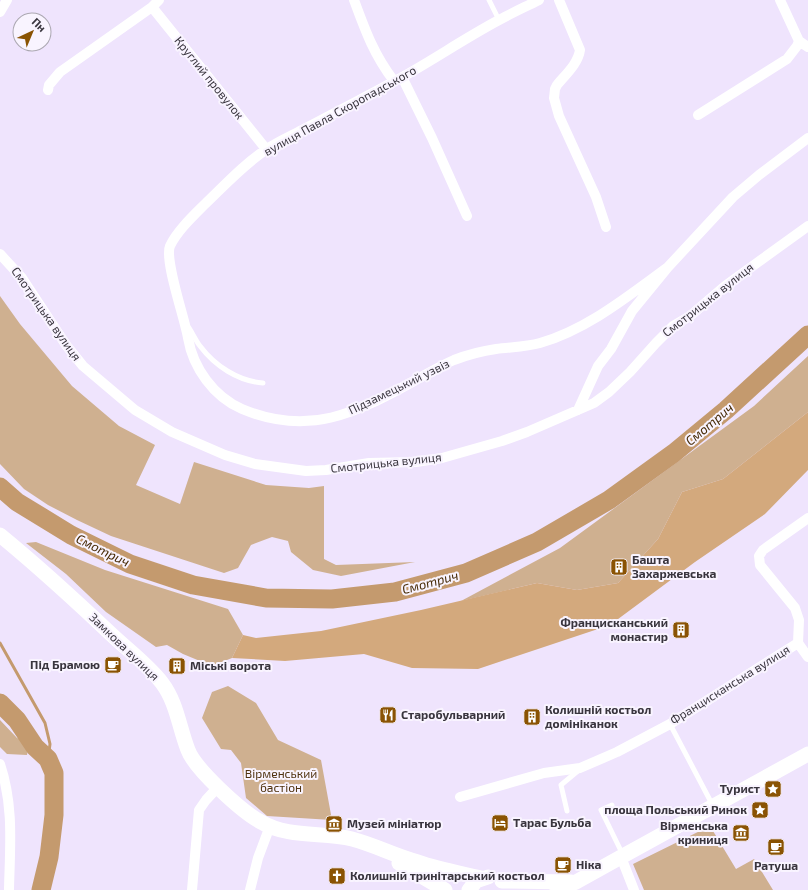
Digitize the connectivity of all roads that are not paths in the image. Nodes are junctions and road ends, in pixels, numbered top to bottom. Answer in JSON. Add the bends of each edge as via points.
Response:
{"nodes":[{"id":1,"x":7,"y":0,"type":"edge"},
{"id":2,"x":354,"y":0,"type":"edge"},
{"id":3,"x":489,"y":0,"type":"edge"},
{"id":4,"x":538,"y":0,"type":"edge"},
{"id":5,"x":559,"y":0,"type":"edge"},
{"id":6,"x":780,"y":0,"type":"edge"},
{"id":7,"x":155,"y":4,"type":"edge"},
{"id":8,"x":0,"y":12,"type":"edge"},
{"id":9,"x":499,"y":20,"type":"junction"},
{"id":10,"x":799,"y":41,"type":"junction"},
{"id":11,"x":808,"y":47,"type":"edge"},
{"id":12,"x":398,"y":79,"type":"junction"},
{"id":13,"x":48,"y":90,"type":"dead end"},
{"id":14,"x":698,"y":116,"type":"dead end"},
{"id":15,"x":808,"y":138,"type":"edge"},
{"id":16,"x":266,"y":150,"type":"junction"},
{"id":17,"x":467,"y":216,"type":"dead end"},
{"id":18,"x":808,"y":226,"type":"edge"},
{"id":19,"x":606,"y":227,"type":"dead end"},
{"id":20,"x":168,"y":253,"type":"joint"},
{"id":21,"x":0,"y":254,"type":"edge"},
{"id":22,"x":668,"y":267,"type":"junction"},
{"id":23,"x":186,"y":324,"type":"junction"},
{"id":24,"x":263,"y":383,"type":"dead end"},
{"id":25,"x":578,"y":410,"type":"junction"},
{"id":26,"x":808,"y":518,"type":"edge"},
{"id":27,"x":0,"y":535,"type":"edge"},
{"id":28,"x":798,"y":643,"type":"junction"},
{"id":29,"x":808,"y":657,"type":"edge"},
{"id":30,"x":670,"y":724,"type":"junction"},
{"id":31,"x":808,"y":754,"type":"edge"},
{"id":32,"x":0,"y":764,"type":"edge"},
{"id":33,"x":580,"y":768,"type":"junction"},
{"id":34,"x":218,"y":787,"type":"junction"},
{"id":35,"x":460,"y":797,"type":"dead end"},
{"id":36,"x":612,"y":805,"type":"dead end"},
{"id":37,"x":712,"y":806,"type":"junction"},
{"id":38,"x":567,"y":812,"type":"dead end"},
{"id":39,"x":270,"y":826,"type":"junction"},
{"id":40,"x":365,"y":843,"type":"junction"},
{"id":41,"x":622,"y":857,"type":"junction"},
{"id":42,"x":482,"y":878,"type":"junction"},
{"id":43,"x":576,"y":882,"type":"junction"},
{"id":44,"x":505,"y":885,"type":"edge"},
{"id":45,"x":9,"y":889,"type":"dead end"},
{"id":46,"x":192,"y":890,"type":"edge"},
{"id":47,"x":250,"y":890,"type":"edge"},
{"id":48,"x":445,"y":890,"type":"edge"},
{"id":49,"x":469,"y":890,"type":"edge"},
{"id":50,"x":557,"y":890,"type":"edge"},
{"id":51,"x":634,"y":890,"type":"edge"}],
"edges":[{"from":1,"to":8,"type":"street"},
{"from":2,"to":12,"type":"street","via":[[372,48],[384,68]]},
{"from":3,"to":9,"type":"lane"},
{"from":4,"to":9,"type":"street","name":"вулиця Павла Скоропадського"},
{"from":5,"to":19,"type":"street","via":[[580,50],[574,64],[555,89],[554,98],[559,116],[596,197]]},
{"from":6,"to":10,"type":"street"},
{"from":7,"to":13,"type":"street","name":"Круглий провулок","via":[[60,72]]},
{"from":7,"to":16,"type":"street","name":"Круглий провулок"},
{"from":9,"to":12,"type":"street","name":"вулиця Павла Скоропадського"},
{"from":10,"to":11,"type":"street"},
{"from":10,"to":14,"type":"street","via":[[787,60]]},
{"from":12,"to":16,"type":"street","name":"вулиця Павла Скоропадського"},
{"from":12,"to":17,"type":"street","via":[[432,138]]},
{"from":15,"to":22,"type":"street","via":[[733,197]]},
{"from":16,"to":20,"type":"street","name":"вулиця Павла Скоропадського","via":[[200,209],[176,237]]},
{"from":18,"to":25,"type":"street","name":"Смотрицька вулиця","via":[[725,286],[690,316],[673,326],[609,392]]},
{"from":20,"to":23,"type":"street","name":"Підзамецький узвіз"},
{"from":21,"to":25,"type":"street","name":"Смотрицька вулиця","via":[[22,278],[66,345],[83,366],[135,410],[189,440],[255,464],[306,471],[442,458],[502,441]]},
{"from":22,"to":23,"type":"street","name":"Підзамецький узвіз","via":[[608,309],[566,333],[535,344],[487,350],[466,356],[357,410],[313,422],[283,422],[248,412],[228,402],[211,387],[197,365],[189,343]]},
{"from":22,"to":25,"type":"street","via":[[632,311],[612,349],[598,366]]},
{"from":23,"to":24,"type":"lane","via":[[200,346],[219,366],[247,380]]},
{"from":26,"to":28,"type":"street","via":[[763,550],[759,556],[760,565],[795,608],[800,620]]},
{"from":27,"to":34,"type":"main road","name":"Замкова вулиця","via":[[98,621],[162,683],[176,709],[188,750],[201,770]]},
{"from":28,"to":29,"type":"street"},
{"from":28,"to":30,"type":"street","name":"Францисканська вулиця"},
{"from":30,"to":33,"type":"street","name":"Францисканська вулиця"},
{"from":30,"to":37,"type":"lane"},
{"from":31,"to":37,"type":"main road"},
{"from":32,"to":45,"type":"street","via":[[9,799]]},
{"from":33,"to":35,"type":"street","name":"Францисканська вулиця","via":[[544,773]]},
{"from":33,"to":38,"type":"lane","via":[[561,785]]},
{"from":34,"to":39,"type":"main road","name":"Замкова вулиця","via":[[252,817]]},
{"from":34,"to":46,"type":"street","via":[[199,810]]},
{"from":36,"to":41,"type":"lane","via":[[601,810]]},
{"from":37,"to":41,"type":"main road"},
{"from":39,"to":40,"type":"main road","name":"Замкова вулиця"},
{"from":39,"to":47,"type":"street"},
{"from":40,"to":42,"type":"main road","name":"Замкова вулиця","via":[[417,862]]},
{"from":40,"to":48,"type":"main road","name":"Замкова вулиця"},
{"from":41,"to":43,"type":"main road"},
{"from":41,"to":51,"type":"street"},
{"from":42,"to":44,"type":"main road","name":"Замкова вулиця","via":[[495,878]]},
{"from":42,"to":49,"type":"main road"},
{"from":43,"to":44,"type":"main road","name":"Замкова вулиця"},
{"from":43,"to":50,"type":"main road"}]}
